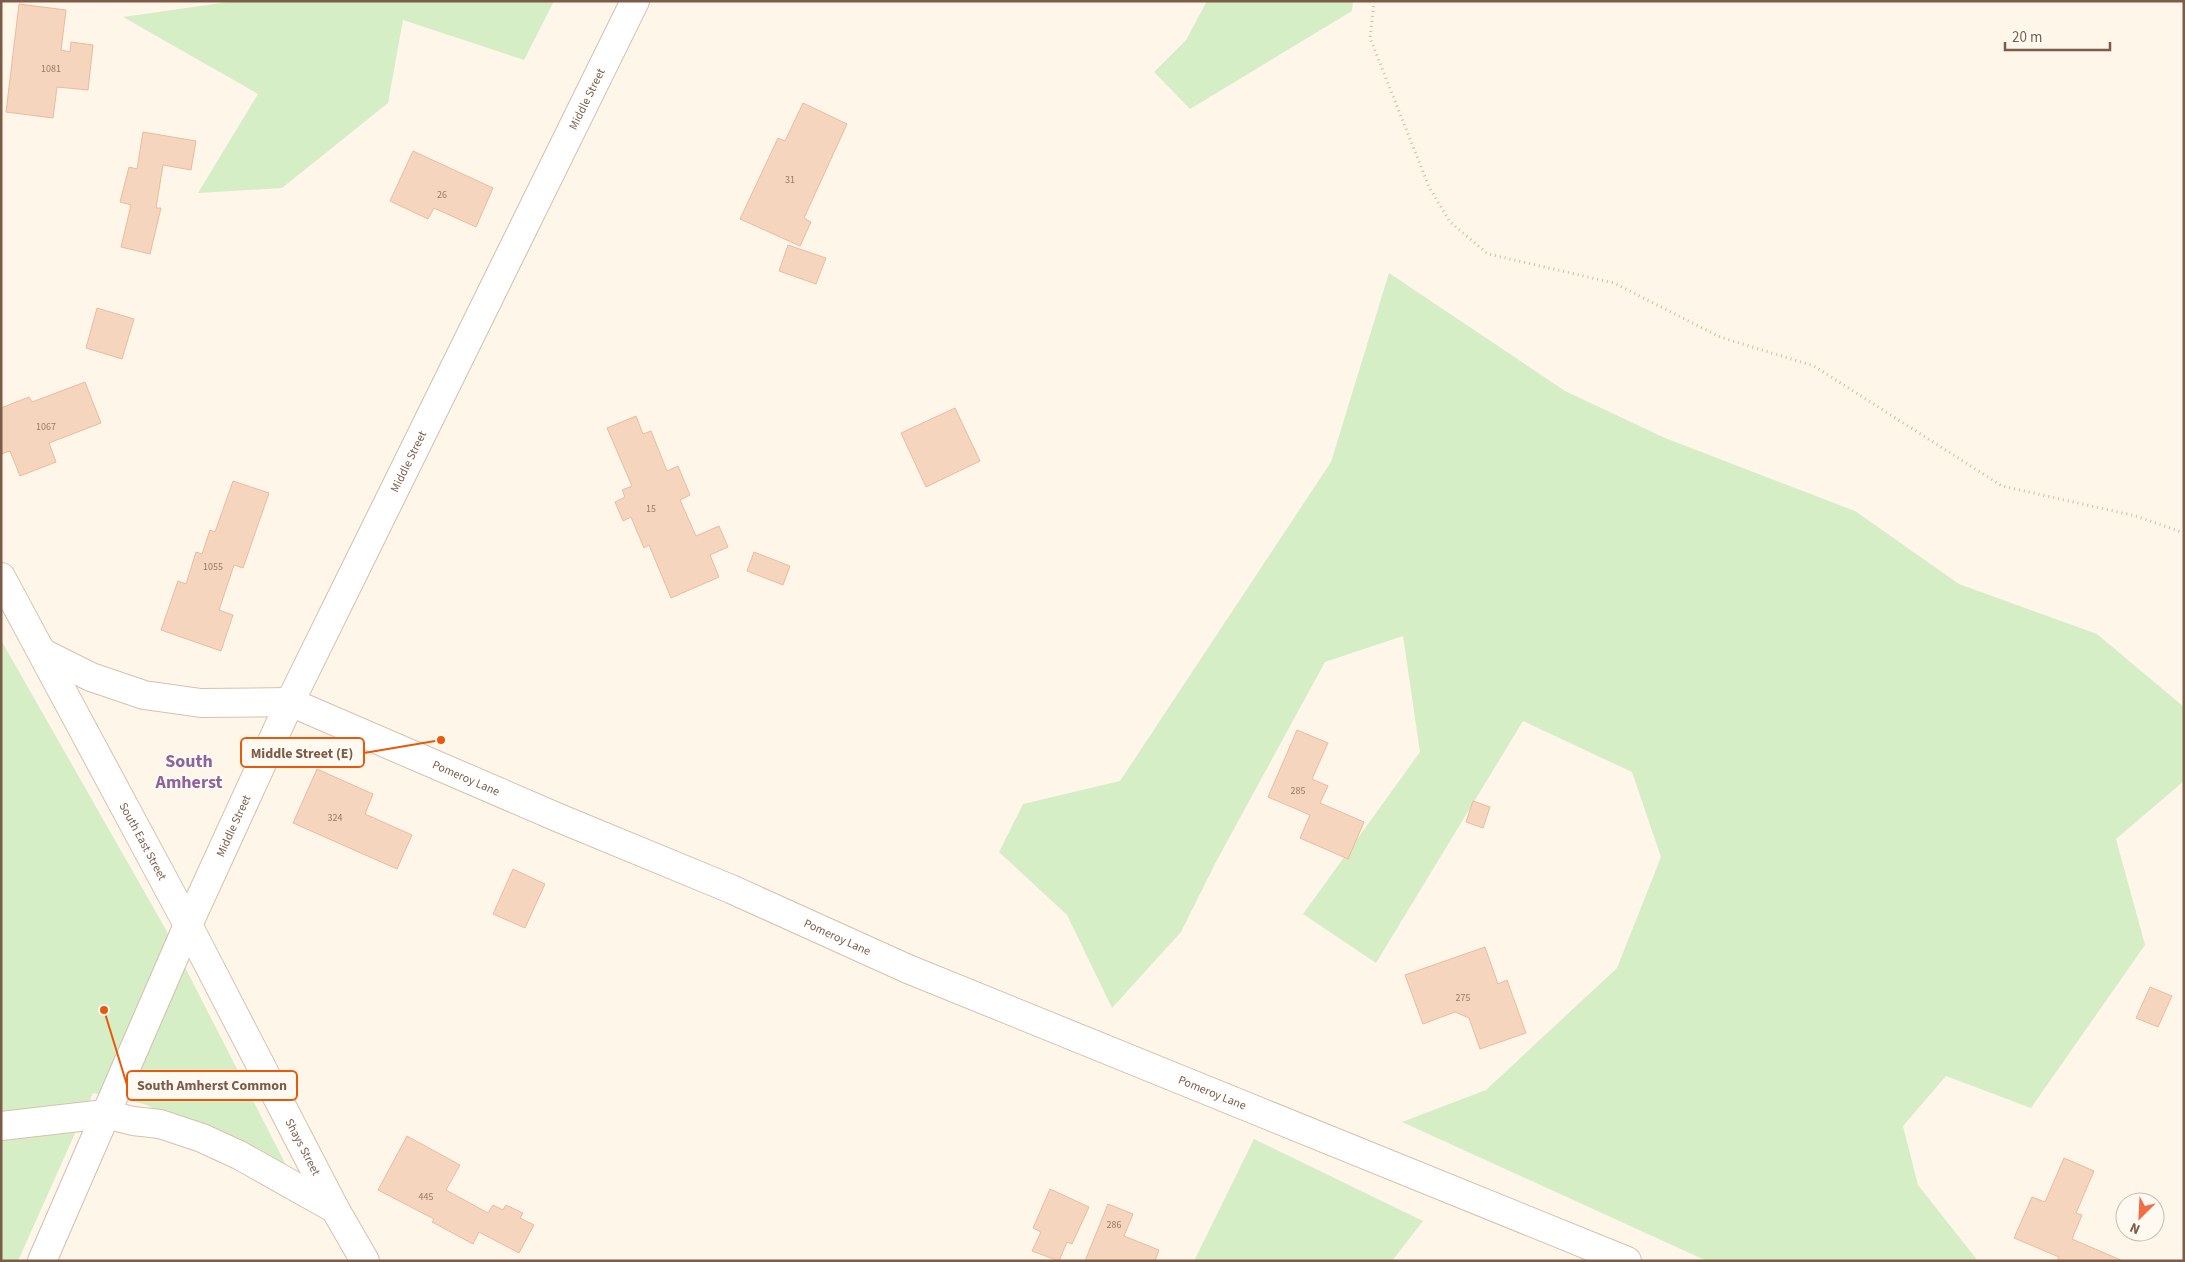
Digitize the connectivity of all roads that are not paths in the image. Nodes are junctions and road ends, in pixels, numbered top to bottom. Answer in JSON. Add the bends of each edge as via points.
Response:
{"nodes":[{"id":1,"x":635,"y":1,"type":"edge"},
{"id":2,"x":1,"y":577,"type":"edge"},
{"id":3,"x":43,"y":653,"type":"junction"},
{"id":4,"x":290,"y":702,"type":"junction"},
{"id":5,"x":188,"y":925,"type":"junction"},
{"id":6,"x":105,"y":1114,"type":"junction"},
{"id":7,"x":1,"y":1126,"type":"edge"},
{"id":8,"x":335,"y":1209,"type":"junction"},
{"id":9,"x":42,"y":1261,"type":"edge"},
{"id":10,"x":365,"y":1261,"type":"edge"},
{"id":11,"x":1627,"y":1261,"type":"edge"}],
"edges":[{"from":1,"to":4,"type":"street","name":"Middle Street"},
{"from":2,"to":3,"type":"street","name":"South East Street"},
{"from":3,"to":4,"type":"street","name":"Pomeroy Lane","via":[[91,677],[144,695],[201,703]]},
{"from":3,"to":5,"type":"street","name":"South East Street"},
{"from":4,"to":5,"type":"street","name":"Middle Street"},
{"from":4,"to":11,"type":"street","name":"Pomeroy Lane","via":[[731,889],[908,969]]},
{"from":5,"to":6,"type":"street"},
{"from":5,"to":8,"type":"street","name":"Shays Street"},
{"from":6,"to":7,"type":"street"},
{"from":6,"to":8,"type":"street","via":[[133,1122],[160,1124],[202,1138],[272,1171]]},
{"from":6,"to":9,"type":"street"},
{"from":8,"to":10,"type":"street","name":"Shays Street"}]}
